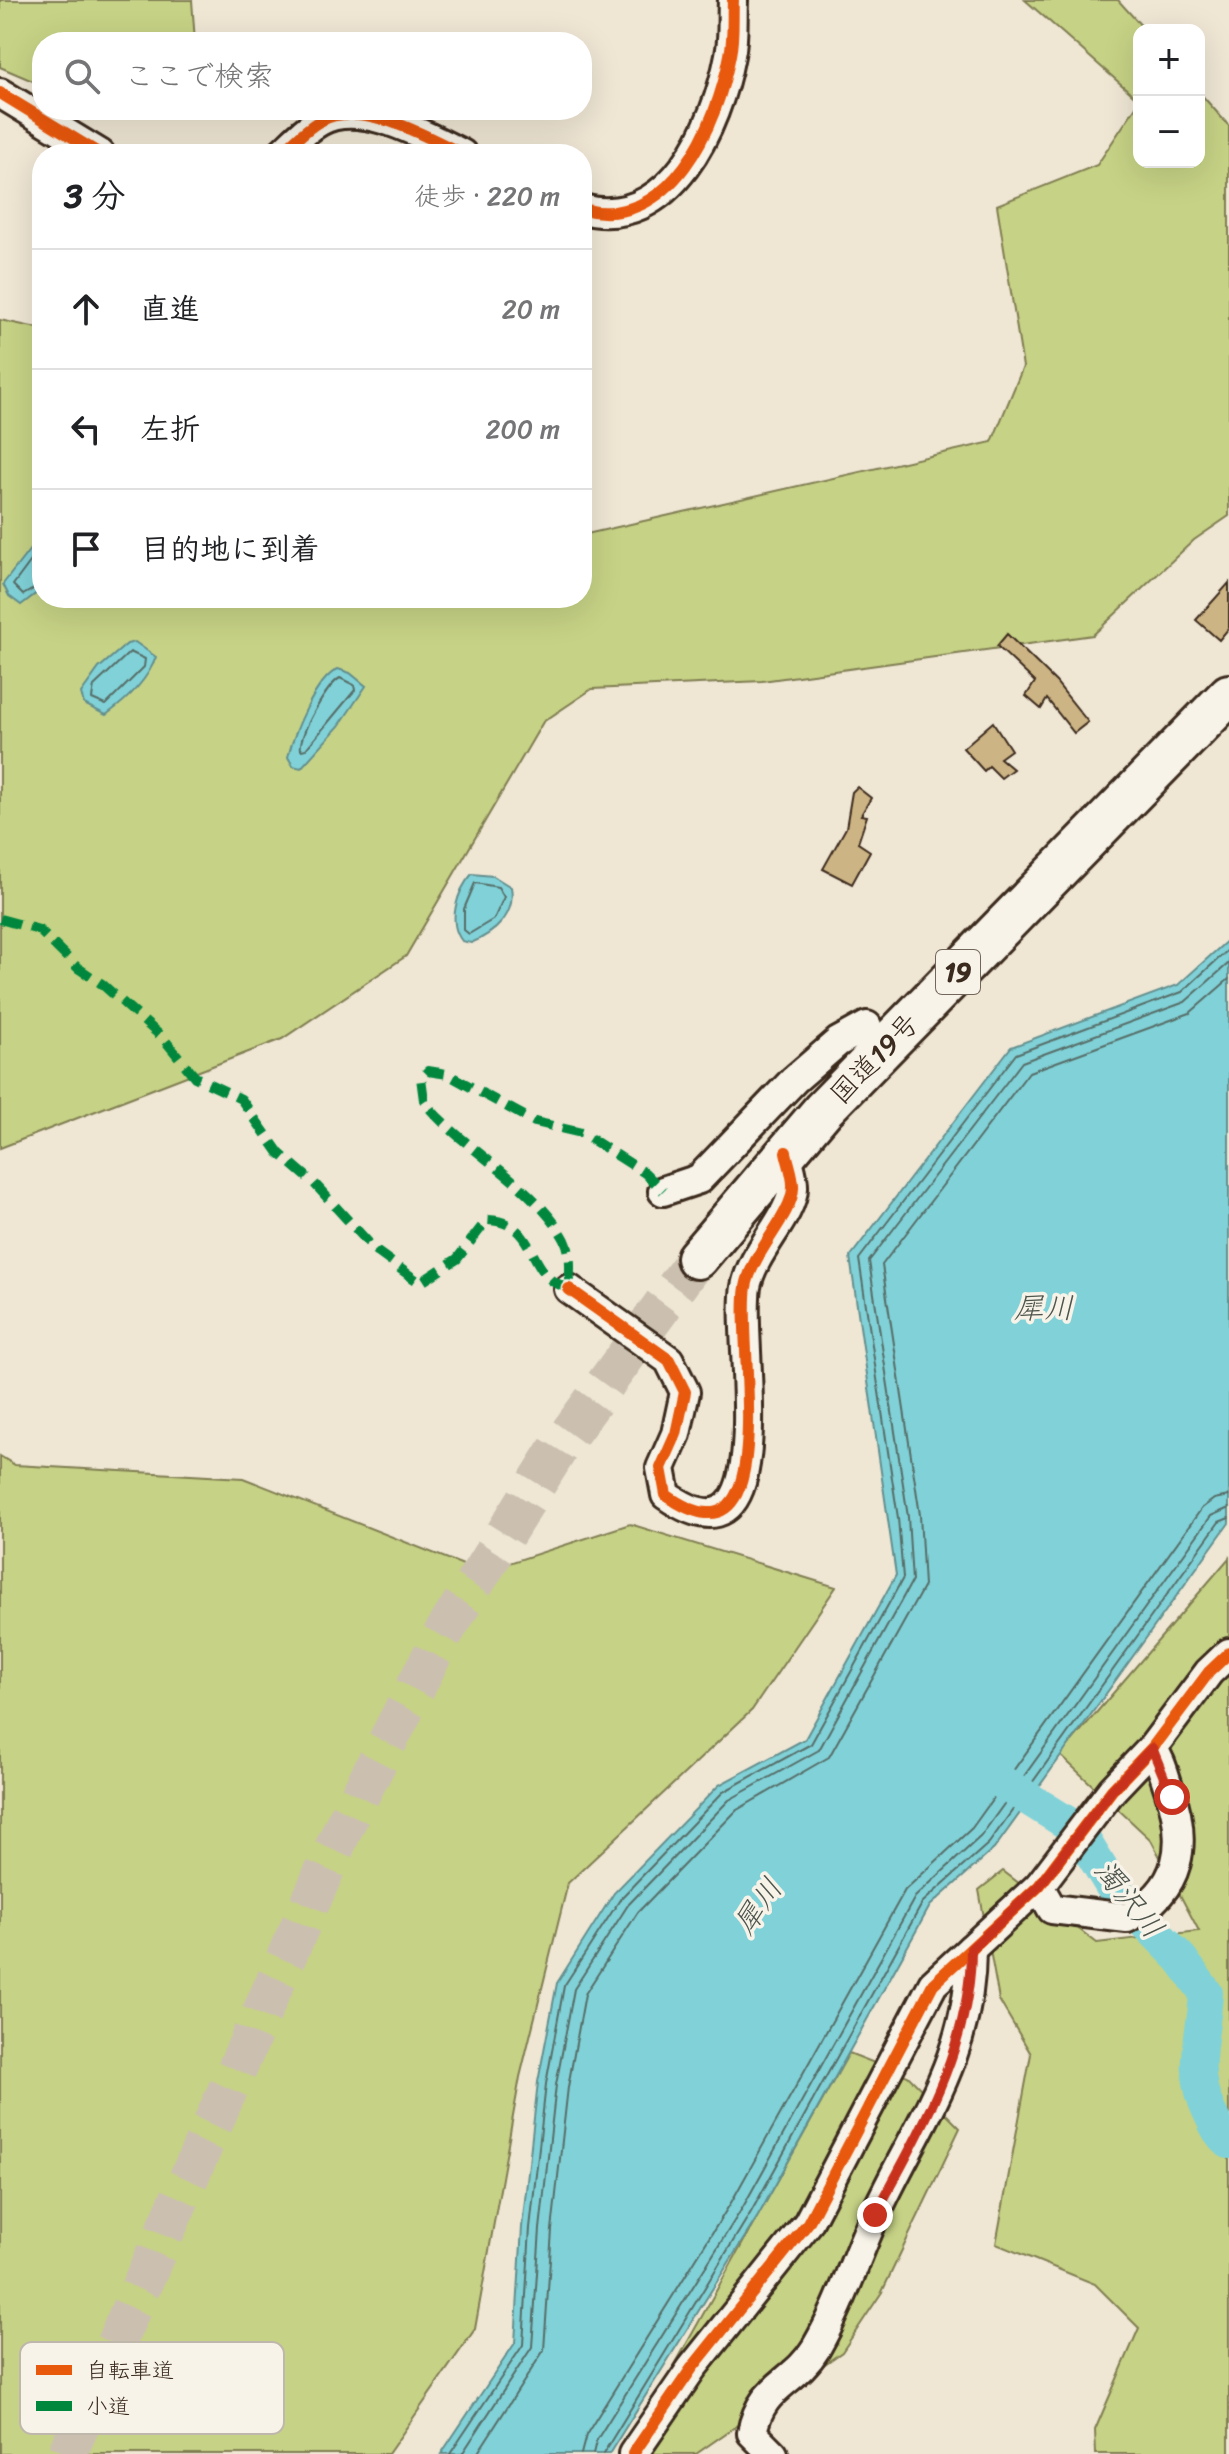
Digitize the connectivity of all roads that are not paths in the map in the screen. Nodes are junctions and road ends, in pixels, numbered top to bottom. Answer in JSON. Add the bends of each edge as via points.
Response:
{"nodes":[{"id":1,"x":733,"y":0,"type":"edge"},
{"id":2,"x":0,"y":93,"type":"edge"},
{"id":3,"x":32,"y":113,"type":"edge"},
{"id":4,"x":44,"y":120,"type":"edge"},
{"id":5,"x":321,"y":120,"type":"edge"},
{"id":6,"x":384,"y":120,"type":"edge"},
{"id":7,"x":84,"y":144,"type":"edge"},
{"id":8,"x":293,"y":144,"type":"edge"},
{"id":9,"x":442,"y":144,"type":"edge"},
{"id":10,"x":592,"y":210,"type":"edge"},
{"id":11,"x":1229,"y":695,"type":"edge"},
{"id":12,"x":871,"y":1061,"type":"junction"},
{"id":13,"x":786,"y":1152,"type":"junction"},
{"id":14,"x":663,"y":1191,"type":"dead end"},
{"id":15,"x":697,"y":1258,"type":"tunnel mouth"},
{"id":16,"x":569,"y":1289,"type":"dead end"},
{"id":17,"x":1229,"y":1653,"type":"edge"},
{"id":18,"x":1152,"y":1748,"type":"junction"},
{"id":19,"x":1039,"y":1886,"type":"junction"},
{"id":20,"x":971,"y":1949,"type":"junction"},
{"id":21,"x":633,"y":2454,"type":"edge"},
{"id":22,"x":773,"y":2454,"type":"edge"}],
"edges":[{"from":1,"to":10,"type":"street","via":[[730,58],[690,162],[658,196],[612,213]]},
{"from":2,"to":3,"type":"street"},
{"from":4,"to":7,"type":"street"},
{"from":5,"to":8,"type":"street"},
{"from":6,"to":9,"type":"street"},
{"from":11,"to":12,"type":"highway","name":"国道19号","number":"19"},
{"from":12,"to":13,"type":"highway","name":"国道19号","number":"19"},
{"from":12,"to":14,"type":"street","via":[[867,1026],[838,1042],[794,1080],[699,1179]]},
{"from":13,"to":15,"type":"highway","name":"国道19号","number":"19"},
{"from":13,"to":16,"type":"street","via":[[794,1190],[754,1258],[746,1286],[744,1475],[736,1500],[723,1512],[705,1515],[685,1509],[663,1487],[661,1468],[676,1434],[685,1392],[669,1360]]},
{"from":17,"to":18,"type":"street"},
{"from":18,"to":19,"type":"street","via":[[1112,1790]]},
{"from":18,"to":19,"type":"street","via":[[1181,1836],[1180,1855],[1159,1896],[1127,1918],[1052,1909]]},
{"from":19,"to":20,"type":"street"},
{"from":20,"to":21,"type":"street","via":[[933,1984],[808,2223],[692,2368]]},
{"from":20,"to":22,"type":"street","via":[[966,2009],[935,2104],[875,2215],[840,2308],[810,2357],[762,2400],[755,2417],[752,2433]]}]}
